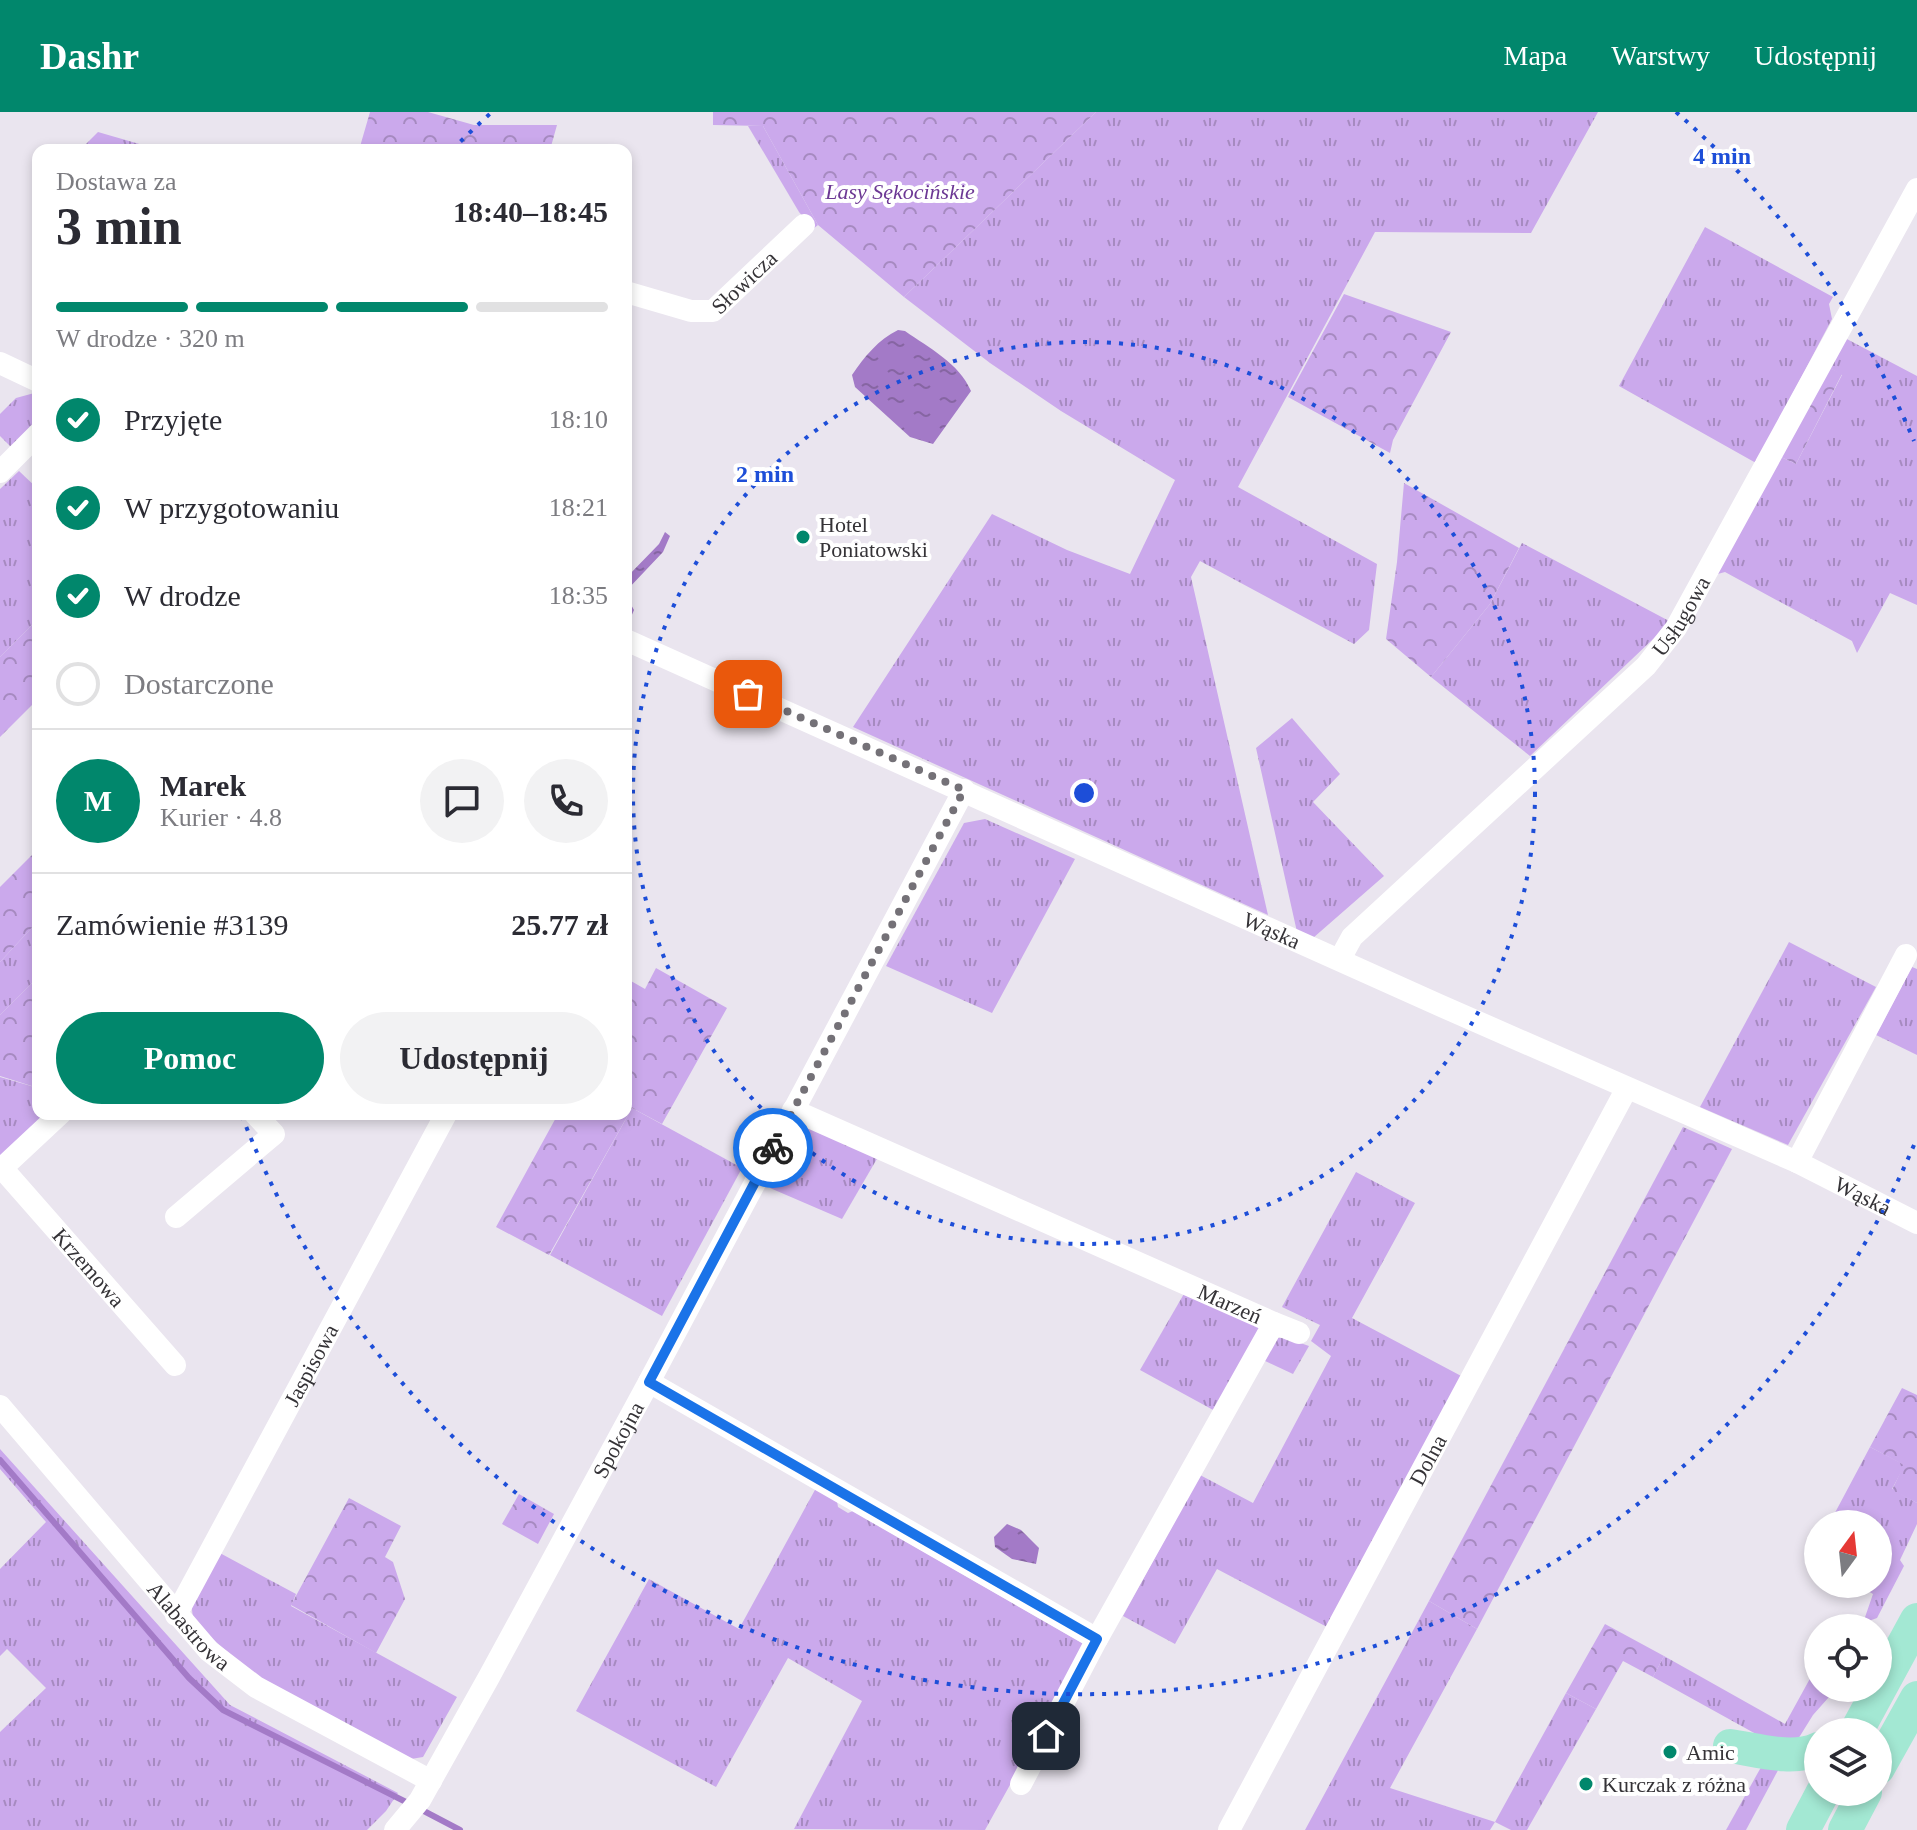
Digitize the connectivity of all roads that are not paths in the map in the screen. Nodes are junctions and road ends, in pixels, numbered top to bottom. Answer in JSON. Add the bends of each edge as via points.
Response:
{"nodes":[{"id":1,"x":1917,"y":189,"type":"edge"},
{"id":2,"x":804,"y":225,"type":"dead end"},
{"id":3,"x":632,"y":294,"type":"edge"},
{"id":4,"x":0,"y":363,"type":"edge"},
{"id":5,"x":32,"y":378,"type":"edge"},
{"id":6,"x":32,"y":440,"type":"edge"},
{"id":7,"x":0,"y":472,"type":"edge"},
{"id":8,"x":632,"y":643,"type":"edge"},
{"id":9,"x":964,"y":790,"type":"junction"},
{"id":10,"x":1906,"y":955,"type":"dead end"},
{"id":11,"x":1340,"y":959,"type":"junction"},
{"id":12,"x":1627,"y":1088,"type":"junction"},
{"id":13,"x":793,"y":1110,"type":"junction"},
{"id":14,"x":54,"y":1120,"type":"edge"},
{"id":15,"x":261,"y":1120,"type":"edge"},
{"id":16,"x":443,"y":1120,"type":"edge"},
{"id":17,"x":1797,"y":1162,"type":"junction"},
{"id":18,"x":1,"y":1169,"type":"edge"},
{"id":19,"x":176,"y":1217,"type":"dead end"},
{"id":20,"x":1917,"y":1223,"type":"edge"},
{"id":21,"x":1274,"y":1323,"type":"junction"},
{"id":22,"x":1299,"y":1333,"type":"dead end"},
{"id":23,"x":175,"y":1365,"type":"dead end"},
{"id":24,"x":649,"y":1382,"type":"junction"},
{"id":25,"x":0,"y":1406,"type":"edge"},
{"id":26,"x":176,"y":1615,"type":"junction"},
{"id":27,"x":1917,"y":1620,"type":"edge"},
{"id":28,"x":1097,"y":1639,"type":"junction"},
{"id":29,"x":1892,"y":1666,"type":"edge"},
{"id":30,"x":1917,"y":1698,"type":"edge"},
{"id":31,"x":1868,"y":1702,"type":"edge"},
{"id":32,"x":1853,"y":1718,"type":"edge"},
{"id":33,"x":1892,"y":1743,"type":"edge"},
{"id":34,"x":1730,"y":1746,"type":"dead end"},
{"id":35,"x":1804,"y":1754,"type":"edge"},
{"id":36,"x":1021,"y":1784,"type":"dead end"},
{"id":37,"x":1816,"y":1806,"type":"edge"},
{"id":38,"x":1858,"y":1806,"type":"edge"},
{"id":39,"x":411,"y":1813,"type":"edge"},
{"id":40,"x":1229,"y":1830,"type":"edge"},
{"id":41,"x":1803,"y":1830,"type":"edge"},
{"id":42,"x":1845,"y":1830,"type":"edge"}],
"edges":[{"from":1,"to":11,"type":"street","name":"Usługowa","via":[[1676,628],[1646,666],[1352,937]]},
{"from":2,"to":3,"type":"street","name":"Słowicza","via":[[713,311],[691,311]]},
{"from":4,"to":5,"type":"street"},
{"from":6,"to":7,"type":"street"},
{"from":8,"to":9,"type":"street","name":"Wąska"},
{"from":9,"to":11,"type":"street","name":"Wąska"},
{"from":9,"to":13,"type":"street","name":"Spokojna"},
{"from":10,"to":17,"type":"street"},
{"from":11,"to":12,"type":"street","name":"Wąska"},
{"from":12,"to":17,"type":"street","name":"Wąska"},
{"from":12,"to":40,"type":"street","name":"Dolna"},
{"from":13,"to":21,"type":"street","name":"Marzeń"},
{"from":13,"to":24,"type":"street","name":"Spokojna"},
{"from":14,"to":18,"type":"street","name":"Krzemowa"},
{"from":15,"to":19,"type":"street","via":[[274,1134]]},
{"from":16,"to":26,"type":"street","name":"Jaspisowa"},
{"from":17,"to":20,"type":"street","name":"Wąska"},
{"from":18,"to":23,"type":"street","name":"Krzemowa"},
{"from":21,"to":22,"type":"street"},
{"from":21,"to":28,"type":"street","name":"Marzeń"},
{"from":24,"to":28,"type":"street"},
{"from":24,"to":39,"type":"street","name":"Spokojna"},
{"from":25,"to":26,"type":"street","name":"Alabastrowa"},
{"from":26,"to":39,"type":"street","name":"Alabastrowa","via":[[209,1651]]},
{"from":27,"to":29,"type":"main road"},
{"from":28,"to":36,"type":"street","name":"Marzeń"},
{"from":30,"to":33,"type":"main road"},
{"from":31,"to":32,"type":"main road"},
{"from":34,"to":35,"type":"main road"},
{"from":37,"to":41,"type":"main road"},
{"from":38,"to":42,"type":"main road"}]}
